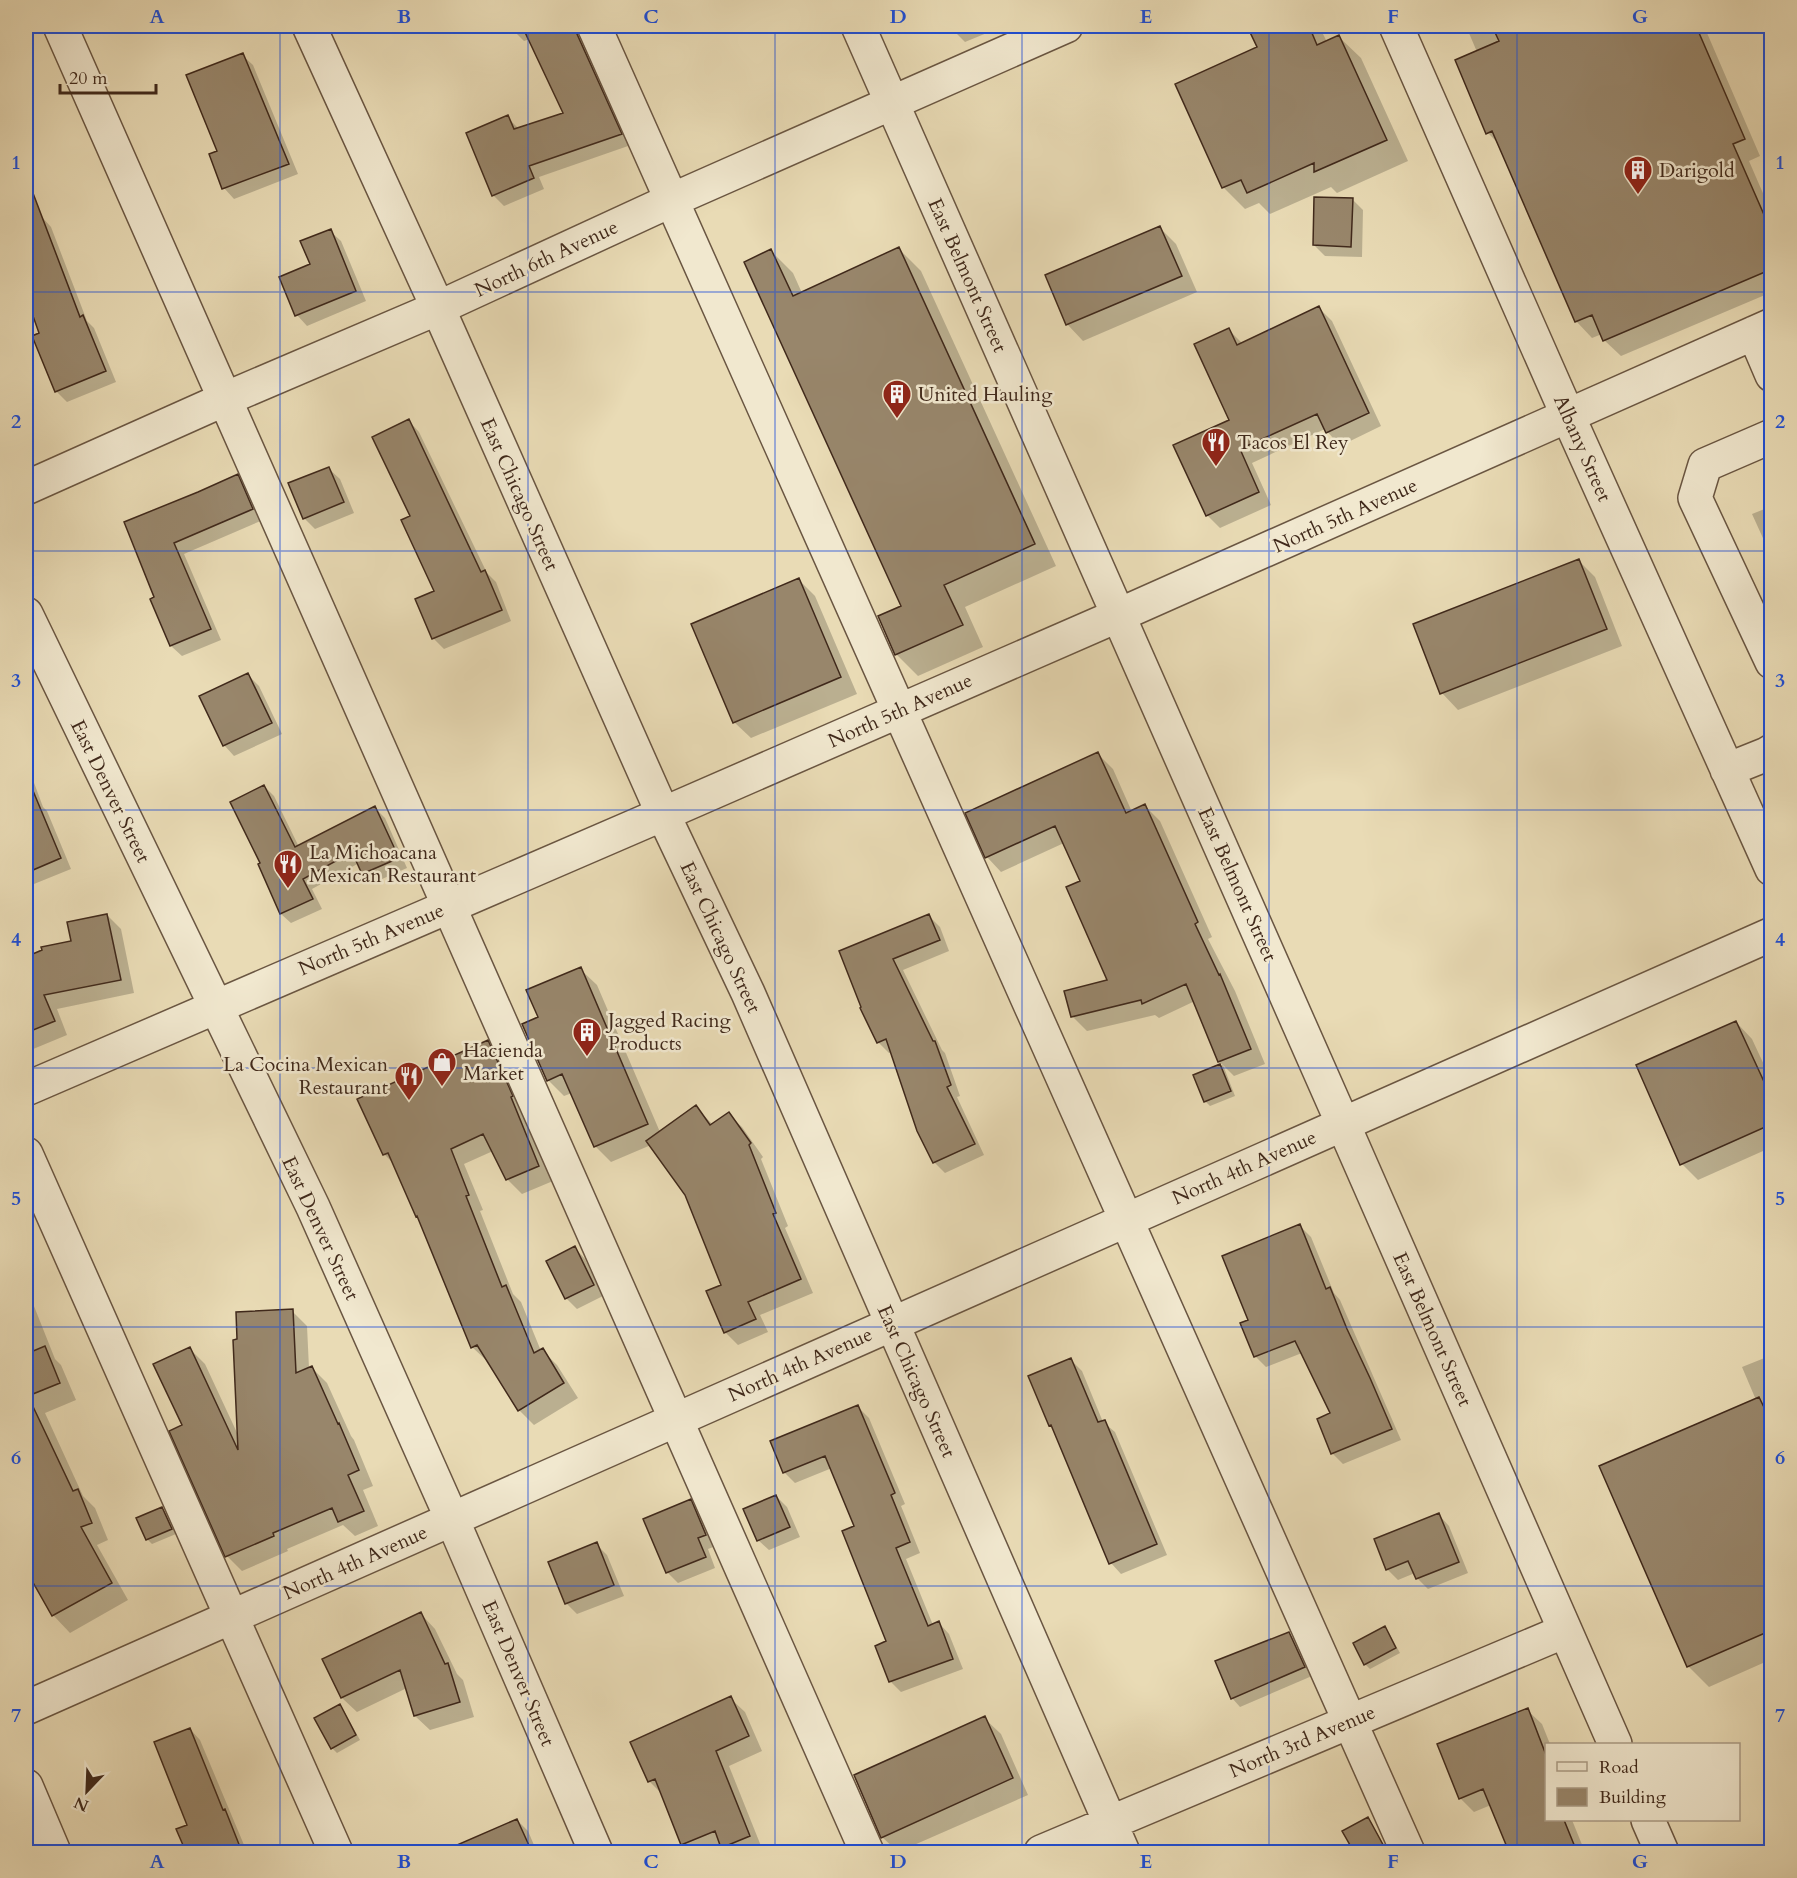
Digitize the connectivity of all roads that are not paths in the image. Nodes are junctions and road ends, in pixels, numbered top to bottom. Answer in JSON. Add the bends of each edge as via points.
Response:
{"nodes":[{"id":1,"x":60,"y":26,"type":"edge"},
{"id":2,"x":309,"y":26,"type":"edge"},
{"id":3,"x":594,"y":26,"type":"edge"},
{"id":4,"x":858,"y":26,"type":"edge"},
{"id":5,"x":1066,"y":26,"type":"edge"},
{"id":6,"x":1396,"y":26,"type":"edge"},
{"id":7,"x":892,"y":103,"type":"junction"},
{"id":8,"x":672,"y":200,"type":"junction"},
{"id":9,"x":438,"y":308,"type":"junction"},
{"id":10,"x":1763,"y":329,"type":"edge"},
{"id":11,"x":1772,"y":375,"type":"edge"},
{"id":12,"x":225,"y":399,"type":"junction"},
{"id":13,"x":1568,"y":416,"type":"junction"},
{"id":14,"x":1772,"y":436,"type":"edge"},
{"id":15,"x":26,"y":488,"type":"edge"},
{"id":16,"x":26,"y":614,"type":"edge"},
{"id":17,"x":1119,"y":615,"type":"junction"},
{"id":18,"x":1772,"y":662,"type":"edge"},
{"id":19,"x":899,"y":710,"type":"junction"},
{"id":20,"x":1772,"y":751,"type":"edge"},
{"id":21,"x":1727,"y":770,"type":"junction"},
{"id":22,"x":663,"y":814,"type":"junction"},
{"id":23,"x":1772,"y":868,"type":"edge"},
{"id":24,"x":449,"y":906,"type":"junction"},
{"id":25,"x":1772,"y":934,"type":"edge"},
{"id":26,"x":215,"y":1006,"type":"junction"},
{"id":27,"x":26,"y":1089,"type":"edge"},
{"id":28,"x":1343,"y":1124,"type":"junction"},
{"id":29,"x":26,"y":1154,"type":"edge"},
{"id":30,"x":1126,"y":1220,"type":"junction"},
{"id":31,"x":892,"y":1324,"type":"junction"},
{"id":32,"x":675,"y":1419,"type":"junction"},
{"id":33,"x":452,"y":1519,"type":"junction"},
{"id":34,"x":231,"y":1617,"type":"junction"},
{"id":35,"x":1565,"y":1631,"type":"junction"},
{"id":36,"x":26,"y":1708,"type":"edge"},
{"id":37,"x":1349,"y":1720,"type":"junction"},
{"id":38,"x":1615,"y":1743,"type":"edge"},
{"id":39,"x":26,"y":1786,"type":"edge"},
{"id":40,"x":1647,"y":1821,"type":"edge"},
{"id":41,"x":1110,"y":1822,"type":"junction"},
{"id":42,"x":54,"y":1852,"type":"edge"},
{"id":43,"x":336,"y":1852,"type":"edge"},
{"id":44,"x":596,"y":1852,"type":"edge"},
{"id":45,"x":867,"y":1852,"type":"edge"},
{"id":46,"x":1041,"y":1852,"type":"edge"},
{"id":47,"x":1123,"y":1852,"type":"edge"},
{"id":48,"x":1408,"y":1852,"type":"edge"},
{"id":49,"x":1662,"y":1852,"type":"edge"}],
"edges":[{"from":1,"to":12,"type":"street"},
{"from":2,"to":9,"type":"street","name":"East Chicago Street"},
{"from":3,"to":8,"type":"street"},
{"from":4,"to":7,"type":"street","name":"East Belmont Street"},
{"from":5,"to":7,"type":"street","name":"North 6th Avenue"},
{"from":6,"to":13,"type":"street","name":"Albany Street"},
{"from":7,"to":8,"type":"street","name":"North 6th Avenue"},
{"from":7,"to":17,"type":"street","name":"East Belmont Street"},
{"from":8,"to":9,"type":"street","name":"North 6th Avenue"},
{"from":8,"to":19,"type":"street"},
{"from":9,"to":12,"type":"street","name":"North 6th Avenue"},
{"from":9,"to":22,"type":"street","name":"East Chicago Street"},
{"from":10,"to":11,"type":"street"},
{"from":10,"to":13,"type":"street","name":"North 5th Avenue"},
{"from":12,"to":15,"type":"street","name":"North 6th Avenue"},
{"from":12,"to":24,"type":"street"},
{"from":13,"to":17,"type":"street","name":"North 5th Avenue"},
{"from":13,"to":21,"type":"street","name":"Albany Street"},
{"from":14,"to":18,"type":"street","via":[[1705,465],[1695,498]]},
{"from":16,"to":26,"type":"street","name":"East Denver Street"},
{"from":17,"to":19,"type":"street","name":"North 5th Avenue"},
{"from":17,"to":28,"type":"street","name":"East Belmont Street"},
{"from":19,"to":22,"type":"street","name":"North 5th Avenue"},
{"from":19,"to":30,"type":"street"},
{"from":20,"to":21,"type":"street"},
{"from":21,"to":23,"type":"street","name":"Albany Street"},
{"from":22,"to":24,"type":"street","name":"North 5th Avenue"},
{"from":22,"to":31,"type":"street","name":"East Chicago Street","via":[[748,993]]},
{"from":24,"to":26,"type":"street","name":"North 5th Avenue"},
{"from":24,"to":32,"type":"street"},
{"from":25,"to":28,"type":"street","name":"North 4th Avenue"},
{"from":26,"to":27,"type":"street","name":"North 5th Avenue"},
{"from":26,"to":33,"type":"street","name":"East Denver Street","via":[[313,1207]]},
{"from":28,"to":30,"type":"street","name":"North 4th Avenue"},
{"from":28,"to":35,"type":"street","name":"East Belmont Street"},
{"from":29,"to":34,"type":"street"},
{"from":30,"to":31,"type":"street","name":"North 4th Avenue"},
{"from":30,"to":37,"type":"street"},
{"from":31,"to":32,"type":"street","name":"North 4th Avenue"},
{"from":31,"to":41,"type":"street","name":"East Chicago Street"},
{"from":32,"to":33,"type":"street","name":"North 4th Avenue"},
{"from":32,"to":45,"type":"street"},
{"from":33,"to":34,"type":"street","name":"North 4th Avenue"},
{"from":33,"to":44,"type":"street","name":"East Denver Street"},
{"from":34,"to":36,"type":"street","name":"North 4th Avenue"},
{"from":34,"to":43,"type":"street"},
{"from":35,"to":37,"type":"street","name":"North 3rd Avenue"},
{"from":35,"to":38,"type":"street","name":"East Belmont Street"},
{"from":37,"to":41,"type":"street","name":"North 3rd Avenue"},
{"from":37,"to":48,"type":"street"},
{"from":39,"to":42,"type":"street"},
{"from":40,"to":49,"type":"street"},
{"from":41,"to":46,"type":"street","name":"North 3rd Avenue"},
{"from":41,"to":47,"type":"street","name":"East Chicago Street"}]}
